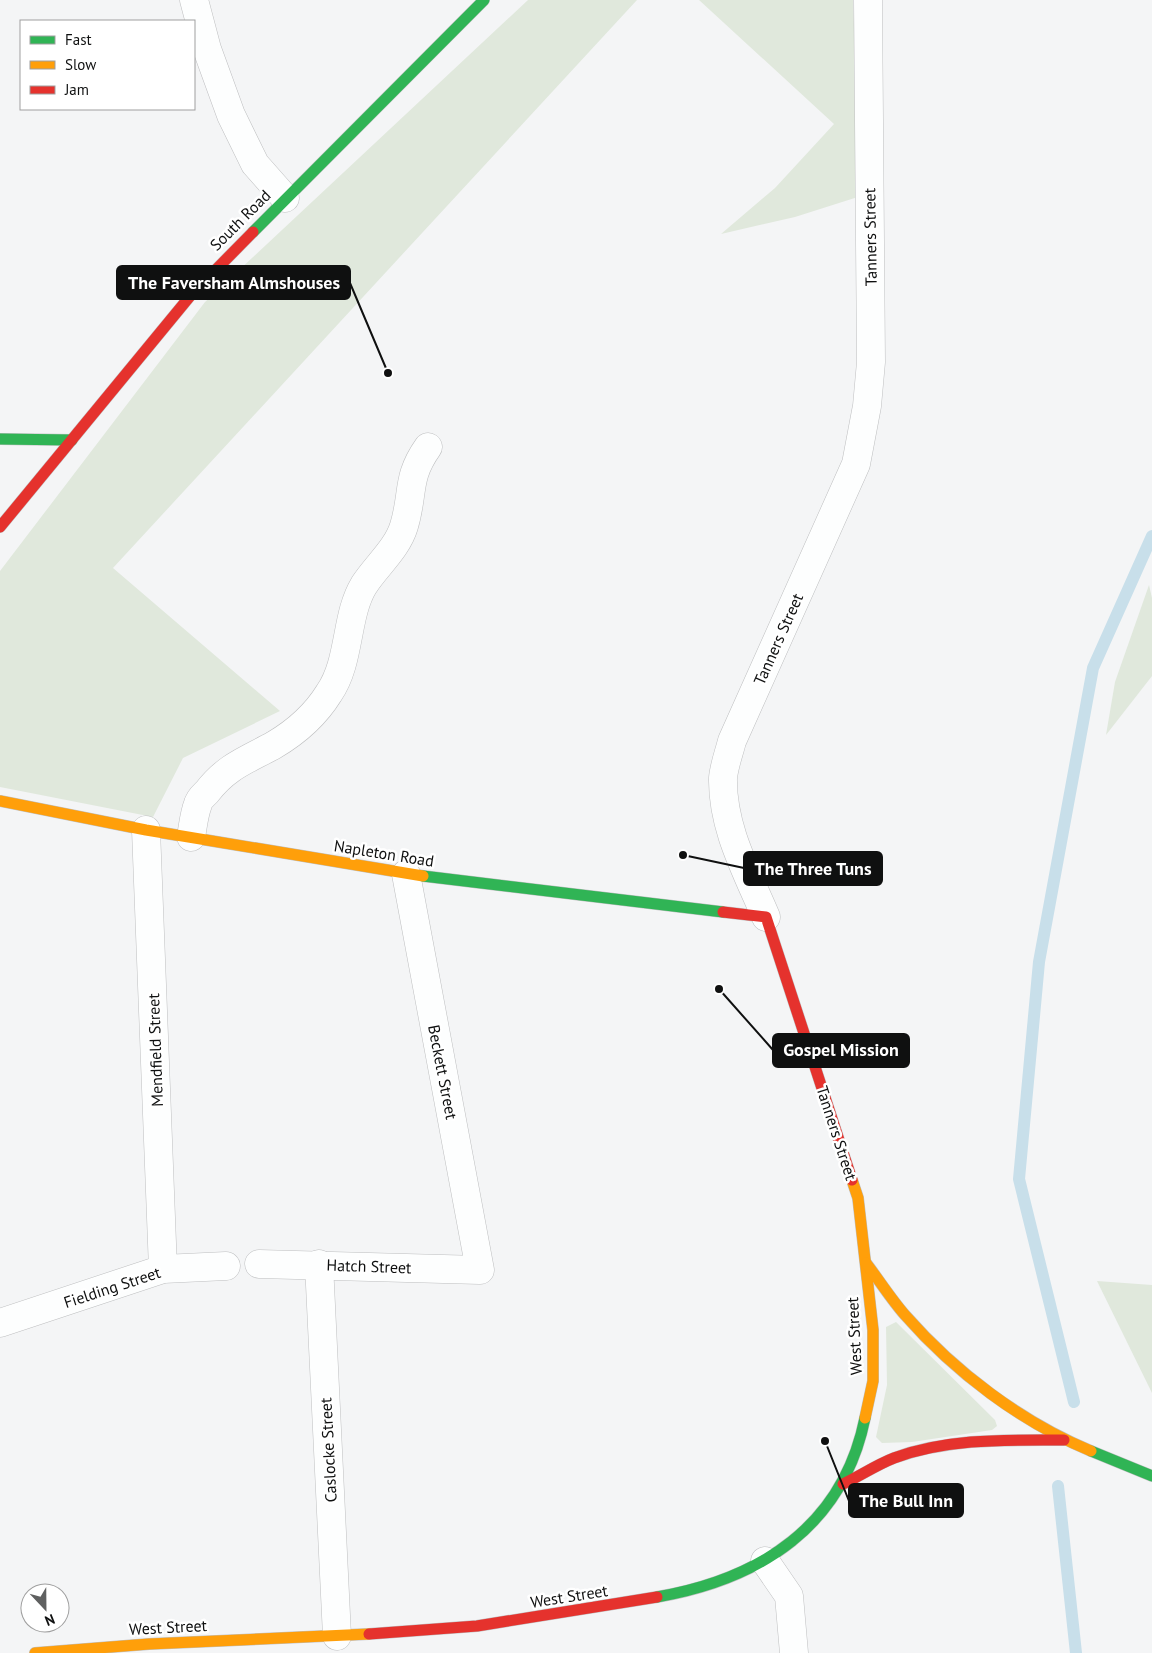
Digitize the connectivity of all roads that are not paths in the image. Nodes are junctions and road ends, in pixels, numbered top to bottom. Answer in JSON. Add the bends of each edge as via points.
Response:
{"nodes":[{"id":1,"x":194,"y":0,"type":"edge"},
{"id":2,"x":484,"y":0,"type":"edge"},
{"id":3,"x":868,"y":0,"type":"edge"},
{"id":4,"x":285,"y":198,"type":"junction"},
{"id":5,"x":0,"y":439,"type":"edge"},
{"id":6,"x":72,"y":440,"type":"junction"},
{"id":7,"x":428,"y":447,"type":"dead end"},
{"id":8,"x":0,"y":527,"type":"edge"},
{"id":9,"x":0,"y":801,"type":"edge"},
{"id":10,"x":146,"y":830,"type":"junction"},
{"id":11,"x":191,"y":837,"type":"junction"},
{"id":12,"x":406,"y":874,"type":"junction"},
{"id":13,"x":766,"y":917,"type":"junction"},
{"id":14,"x":865,"y":1262,"type":"junction"},
{"id":15,"x":259,"y":1264,"type":"dead end"},
{"id":16,"x":318,"y":1264,"type":"junction"},
{"id":17,"x":226,"y":1266,"type":"dead end"},
{"id":18,"x":164,"y":1269,"type":"junction"},
{"id":19,"x":480,"y":1270,"type":"joint"},
{"id":20,"x":0,"y":1323,"type":"edge"},
{"id":21,"x":1064,"y":1440,"type":"junction"},
{"id":22,"x":1152,"y":1476,"type":"edge"},
{"id":23,"x":843,"y":1484,"type":"junction"},
{"id":24,"x":765,"y":1562,"type":"junction"},
{"id":25,"x":337,"y":1636,"type":"junction"},
{"id":26,"x":34,"y":1653,"type":"edge"},
{"id":27,"x":794,"y":1653,"type":"edge"}],
"edges":[{"from":1,"to":4,"type":"street","via":[[207,50],[232,115],[255,164]]},
{"from":2,"to":4,"type":"street","name":"South Road"},
{"from":3,"to":13,"type":"street","name":"Tanners Street","via":[[871,362],[867,406],[856,464],[732,741],[723,776],[724,805],[730,831]]},
{"from":4,"to":6,"type":"street","name":"South Road","via":[[191,295]]},
{"from":5,"to":6,"type":"street"},
{"from":6,"to":8,"type":"street","name":"South Road"},
{"from":7,"to":11,"type":"street","via":[[416,463],[404,527],[392,550],[364,586],[344,661],[330,692],[295,730],[219,776],[198,802]]},
{"from":9,"to":10,"type":"street","name":"Napleton Road"},
{"from":10,"to":11,"type":"street","name":"Napleton Road"},
{"from":10,"to":18,"type":"street","name":"Mendfield Street"},
{"from":11,"to":12,"type":"street","name":"Napleton Road"},
{"from":12,"to":13,"type":"street","name":"Napleton Road"},
{"from":12,"to":19,"type":"street","name":"Beckett Street"},
{"from":13,"to":14,"type":"street","name":"Tanners Street","via":[[858,1198]]},
{"from":14,"to":21,"type":"street","via":[[905,1315],[955,1364],[1000,1401]]},
{"from":14,"to":23,"type":"street","name":"West Street","via":[[873,1330],[873,1381],[863,1429]]},
{"from":15,"to":16,"type":"street","name":"Hatch Street"},
{"from":16,"to":19,"type":"street","name":"Hatch Street"},
{"from":16,"to":25,"type":"street","name":"Caslocke Street"},
{"from":17,"to":18,"type":"street","name":"Fielding Street"},
{"from":18,"to":20,"type":"street","name":"Fielding Street"},
{"from":21,"to":22,"type":"street"},
{"from":21,"to":23,"type":"street","via":[[953,1444],[894,1458]]},
{"from":23,"to":24,"type":"street","name":"West Street","via":[[814,1523]]},
{"from":24,"to":25,"type":"street","name":"West Street","via":[[669,1595],[477,1626]]},
{"from":24,"to":27,"type":"street","via":[[789,1596]]},
{"from":25,"to":26,"type":"street","name":"West Street","via":[[148,1644]]}]}
